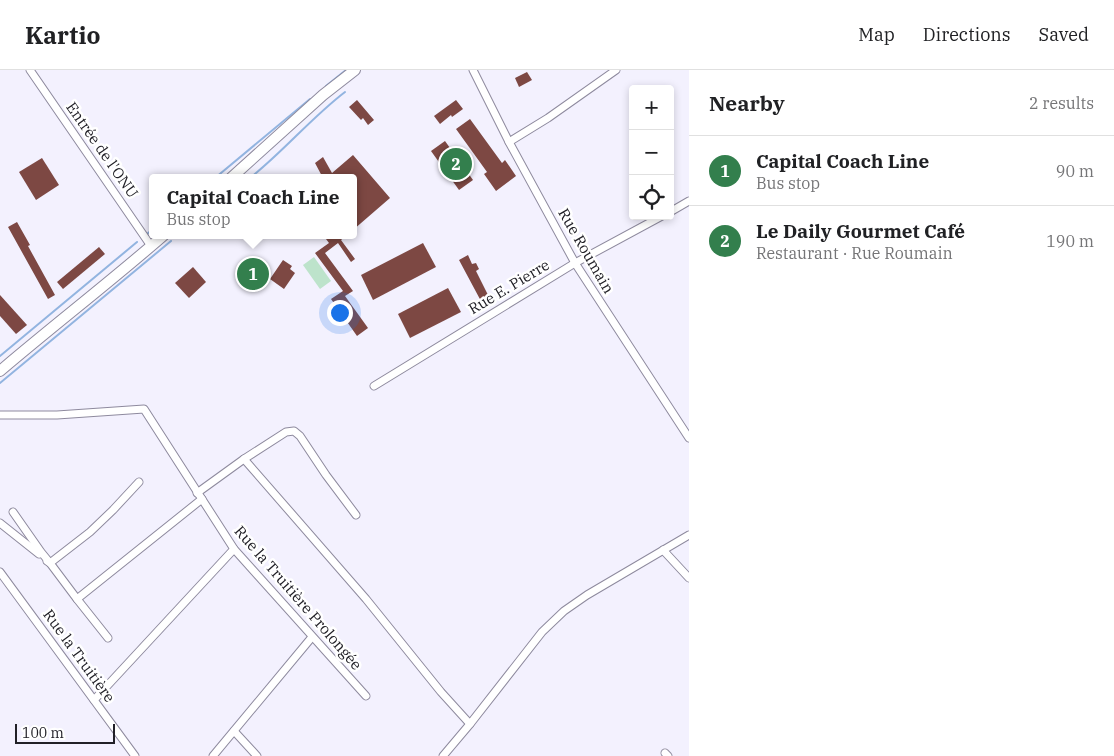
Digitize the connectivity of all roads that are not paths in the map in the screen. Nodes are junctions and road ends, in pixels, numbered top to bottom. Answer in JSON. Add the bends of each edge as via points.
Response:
{"nodes":[{"id":1,"x":30,"y":70,"type":"edge"},
{"id":2,"x":355,"y":70,"type":"edge"},
{"id":3,"x":473,"y":70,"type":"edge"},
{"id":4,"x":616,"y":70,"type":"edge"},
{"id":5,"x":509,"y":142,"type":"junction"},
{"id":6,"x":235,"y":174,"type":"edge"},
{"id":7,"x":689,"y":202,"type":"edge"},
{"id":8,"x":674,"y":210,"type":"edge"},
{"id":9,"x":655,"y":220,"type":"edge"},
{"id":10,"x":159,"y":239,"type":"edge"},
{"id":11,"x":151,"y":246,"type":"junction"},
{"id":12,"x":575,"y":263,"type":"junction"},
{"id":13,"x":0,"y":371,"type":"edge"},
{"id":14,"x":374,"y":386,"type":"dead end"},
{"id":15,"x":0,"y":415,"type":"edge"},
{"id":16,"x":689,"y":438,"type":"edge"},
{"id":17,"x":244,"y":459,"type":"junction"},
{"id":18,"x":139,"y":482,"type":"dead end"},
{"id":19,"x":200,"y":496,"type":"junction"},
{"id":20,"x":13,"y":512,"type":"dead end"},
{"id":21,"x":356,"y":515,"type":"dead end"},
{"id":22,"x":0,"y":523,"type":"edge"},
{"id":23,"x":689,"y":535,"type":"edge"},
{"id":24,"x":234,"y":549,"type":"junction"},
{"id":25,"x":663,"y":550,"type":"junction"},
{"id":26,"x":50,"y":563,"type":"junction"},
{"id":27,"x":0,"y":572,"type":"edge"},
{"id":28,"x":689,"y":578,"type":"edge"},
{"id":29,"x":77,"y":599,"type":"junction"},
{"id":30,"x":312,"y":637,"type":"junction"},
{"id":31,"x":108,"y":638,"type":"dead end"},
{"id":32,"x":366,"y":696,"type":"dead end"},
{"id":33,"x":94,"y":700,"type":"junction"},
{"id":34,"x":470,"y":724,"type":"junction"},
{"id":35,"x":234,"y":731,"type":"junction"},
{"id":36,"x":135,"y":756,"type":"edge"},
{"id":37,"x":213,"y":756,"type":"edge"},
{"id":38,"x":257,"y":756,"type":"edge"},
{"id":39,"x":443,"y":756,"type":"edge"}],
"edges":[{"from":1,"to":11,"type":"street","name":"Entrée de l'ONU"},
{"from":2,"to":6,"type":"main road"},
{"from":3,"to":5,"type":"street","name":"Rue Roumain"},
{"from":4,"to":5,"type":"street"},
{"from":5,"to":12,"type":"street","name":"Rue Roumain"},
{"from":7,"to":8,"type":"street"},
{"from":9,"to":12,"type":"street","name":"Rue E. Pierre"},
{"from":10,"to":11,"type":"main road"},
{"from":11,"to":13,"type":"main road"},
{"from":12,"to":14,"type":"street","name":"Rue E. Pierre"},
{"from":12,"to":16,"type":"street","name":"Rue Roumain"},
{"from":15,"to":19,"type":"street","name":"Rue la Truitière Prolongée","via":[[144,409]]},
{"from":17,"to":19,"type":"street"},
{"from":17,"to":21,"type":"street","via":[[286,432],[297,432]]},
{"from":17,"to":34,"type":"street"},
{"from":18,"to":26,"type":"street","via":[[90,532]]},
{"from":19,"to":24,"type":"street","name":"Rue la Truitière Prolongée"},
{"from":19,"to":29,"type":"street"},
{"from":20,"to":26,"type":"street"},
{"from":22,"to":26,"type":"street"},
{"from":23,"to":25,"type":"street"},
{"from":24,"to":30,"type":"street","name":"Rue la Truitière Prolongée"},
{"from":24,"to":33,"type":"street"},
{"from":25,"to":28,"type":"street"},
{"from":25,"to":34,"type":"street","via":[[564,611],[542,632]]},
{"from":26,"to":29,"type":"street"},
{"from":27,"to":33,"type":"street","name":"Rue la Truitière"},
{"from":29,"to":31,"type":"street"},
{"from":30,"to":32,"type":"street","name":"Rue la Truitière Prolongée"},
{"from":30,"to":35,"type":"street"},
{"from":33,"to":36,"type":"street","name":"Rue la Truitière"},
{"from":34,"to":39,"type":"street"},
{"from":35,"to":37,"type":"street"},
{"from":35,"to":38,"type":"street"}]}
